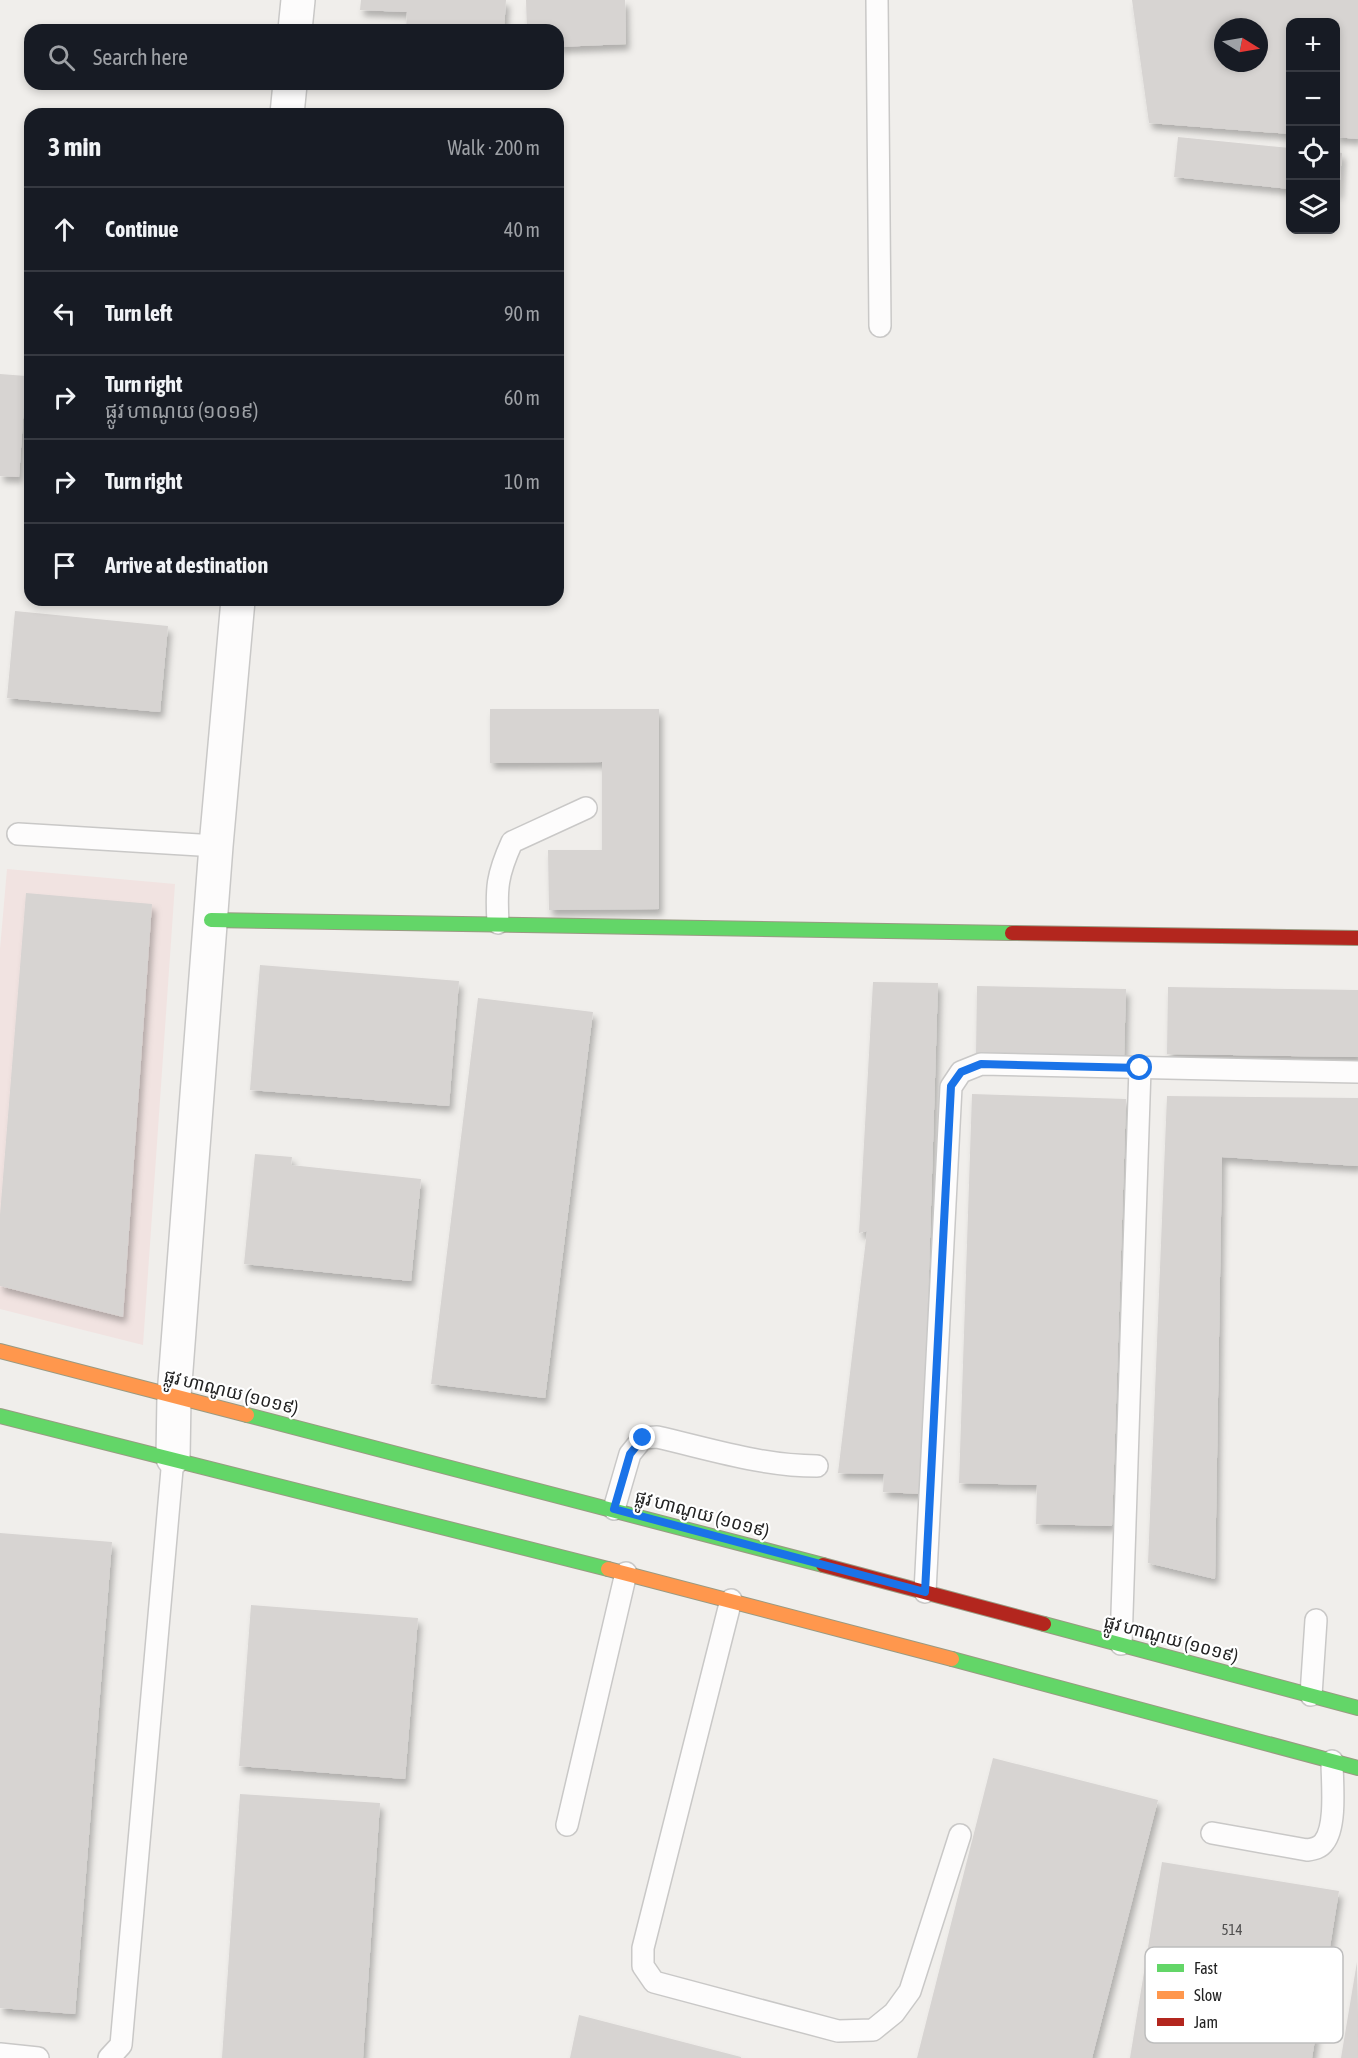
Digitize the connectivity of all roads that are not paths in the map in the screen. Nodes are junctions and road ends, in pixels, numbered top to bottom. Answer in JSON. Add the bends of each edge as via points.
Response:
{"nodes":[{"id":1,"x":298,"y":0,"type":"edge"},
{"id":2,"x":877,"y":0,"type":"edge"},
{"id":3,"x":296,"y":24,"type":"edge"},
{"id":4,"x":289,"y":90,"type":"edge"},
{"id":5,"x":288,"y":108,"type":"edge"},
{"id":6,"x":880,"y":326,"type":"dead end"},
{"id":7,"x":236,"y":606,"type":"edge"},
{"id":8,"x":586,"y":808,"type":"dead end"},
{"id":9,"x":18,"y":834,"type":"dead end"},
{"id":10,"x":216,"y":846,"type":"junction"},
{"id":11,"x":211,"y":920,"type":"junction"},
{"id":12,"x":498,"y":923,"type":"junction"},
{"id":13,"x":1358,"y":938,"type":"edge"},
{"id":14,"x":1140,"y":1068,"type":"junction"},
{"id":15,"x":1358,"y":1072,"type":"edge"},
{"id":16,"x":0,"y":1351,"type":"edge"},
{"id":17,"x":174,"y":1396,"type":"junction"},
{"id":18,"x":0,"y":1416,"type":"edge"},
{"id":19,"x":173,"y":1458,"type":"junction"},
{"id":20,"x":817,"y":1466,"type":"dead end"},
{"id":21,"x":614,"y":1509,"type":"junction"},
{"id":22,"x":626,"y":1573,"type":"junction"},
{"id":23,"x":925,"y":1592,"type":"junction"},
{"id":24,"x":731,"y":1600,"type":"junction"},
{"id":25,"x":1316,"y":1620,"type":"dead end"},
{"id":26,"x":1121,"y":1644,"type":"junction"},
{"id":27,"x":1311,"y":1695,"type":"junction"},
{"id":28,"x":1358,"y":1708,"type":"edge"},
{"id":29,"x":1332,"y":1761,"type":"junction"},
{"id":30,"x":1358,"y":1767,"type":"edge"},
{"id":31,"x":567,"y":1825,"type":"dead end"},
{"id":32,"x":1212,"y":1833,"type":"dead end"},
{"id":33,"x":960,"y":1835,"type":"dead end"},
{"id":34,"x":0,"y":2055,"type":"edge"},
{"id":35,"x":38,"y":2058,"type":"edge"},
{"id":36,"x":109,"y":2058,"type":"edge"}],
"edges":[{"from":1,"to":3,"type":"street"},
{"from":2,"to":6,"type":"lane"},
{"from":4,"to":5,"type":"street"},
{"from":7,"to":10,"type":"street"},
{"from":8,"to":12,"type":"lane","via":[[512,842],[500,868],[496,895]]},
{"from":9,"to":10,"type":"lane"},
{"from":10,"to":11,"type":"street"},
{"from":11,"to":12,"type":"main road"},
{"from":11,"to":17,"type":"street"},
{"from":12,"to":13,"type":"main road"},
{"from":14,"to":15,"type":"lane"},
{"from":14,"to":23,"type":"lane","via":[[981,1064],[961,1072],[951,1086]]},
{"from":14,"to":26,"type":"lane"},
{"from":16,"to":17,"type":"main road","name":"ផ្លូវ ហាណូយ (១០១៩)"},
{"from":17,"to":19,"type":"street"},
{"from":17,"to":21,"type":"main road","name":"ផ្លូវ ហាណូយ (១០១៩)"},
{"from":18,"to":19,"type":"main road"},
{"from":19,"to":22,"type":"main road"},
{"from":19,"to":36,"type":"lane","via":[[122,2045]]},
{"from":20,"to":21,"type":"lane","via":[[769,1463],[657,1437],[643,1438],[630,1454]]},
{"from":21,"to":23,"type":"main road","name":"ផ្លូវ ហាណូយ (១០១៩)"},
{"from":22,"to":24,"type":"main road"},
{"from":22,"to":31,"type":"lane"},
{"from":23,"to":26,"type":"main road","name":"ផ្លូវ ហាណូយ (១០១៩)"},
{"from":24,"to":29,"type":"main road"},
{"from":24,"to":33,"type":"lane","via":[[643,1948],[643,1966],[654,1982],[838,2031],[873,2030],[894,2013],[910,1991]]},
{"from":25,"to":27,"type":"lane"},
{"from":26,"to":27,"type":"main road","name":"ផ្លូវ ហាណូយ (១០១៩)"},
{"from":27,"to":28,"type":"main road","name":"ផ្លូវ ហាណូយ (១០១៩)"},
{"from":29,"to":30,"type":"main road"},
{"from":29,"to":32,"type":"lane","via":[[1332,1823],[1325,1842],[1317,1848],[1307,1850]]},
{"from":34,"to":35,"type":"lane"}]}
